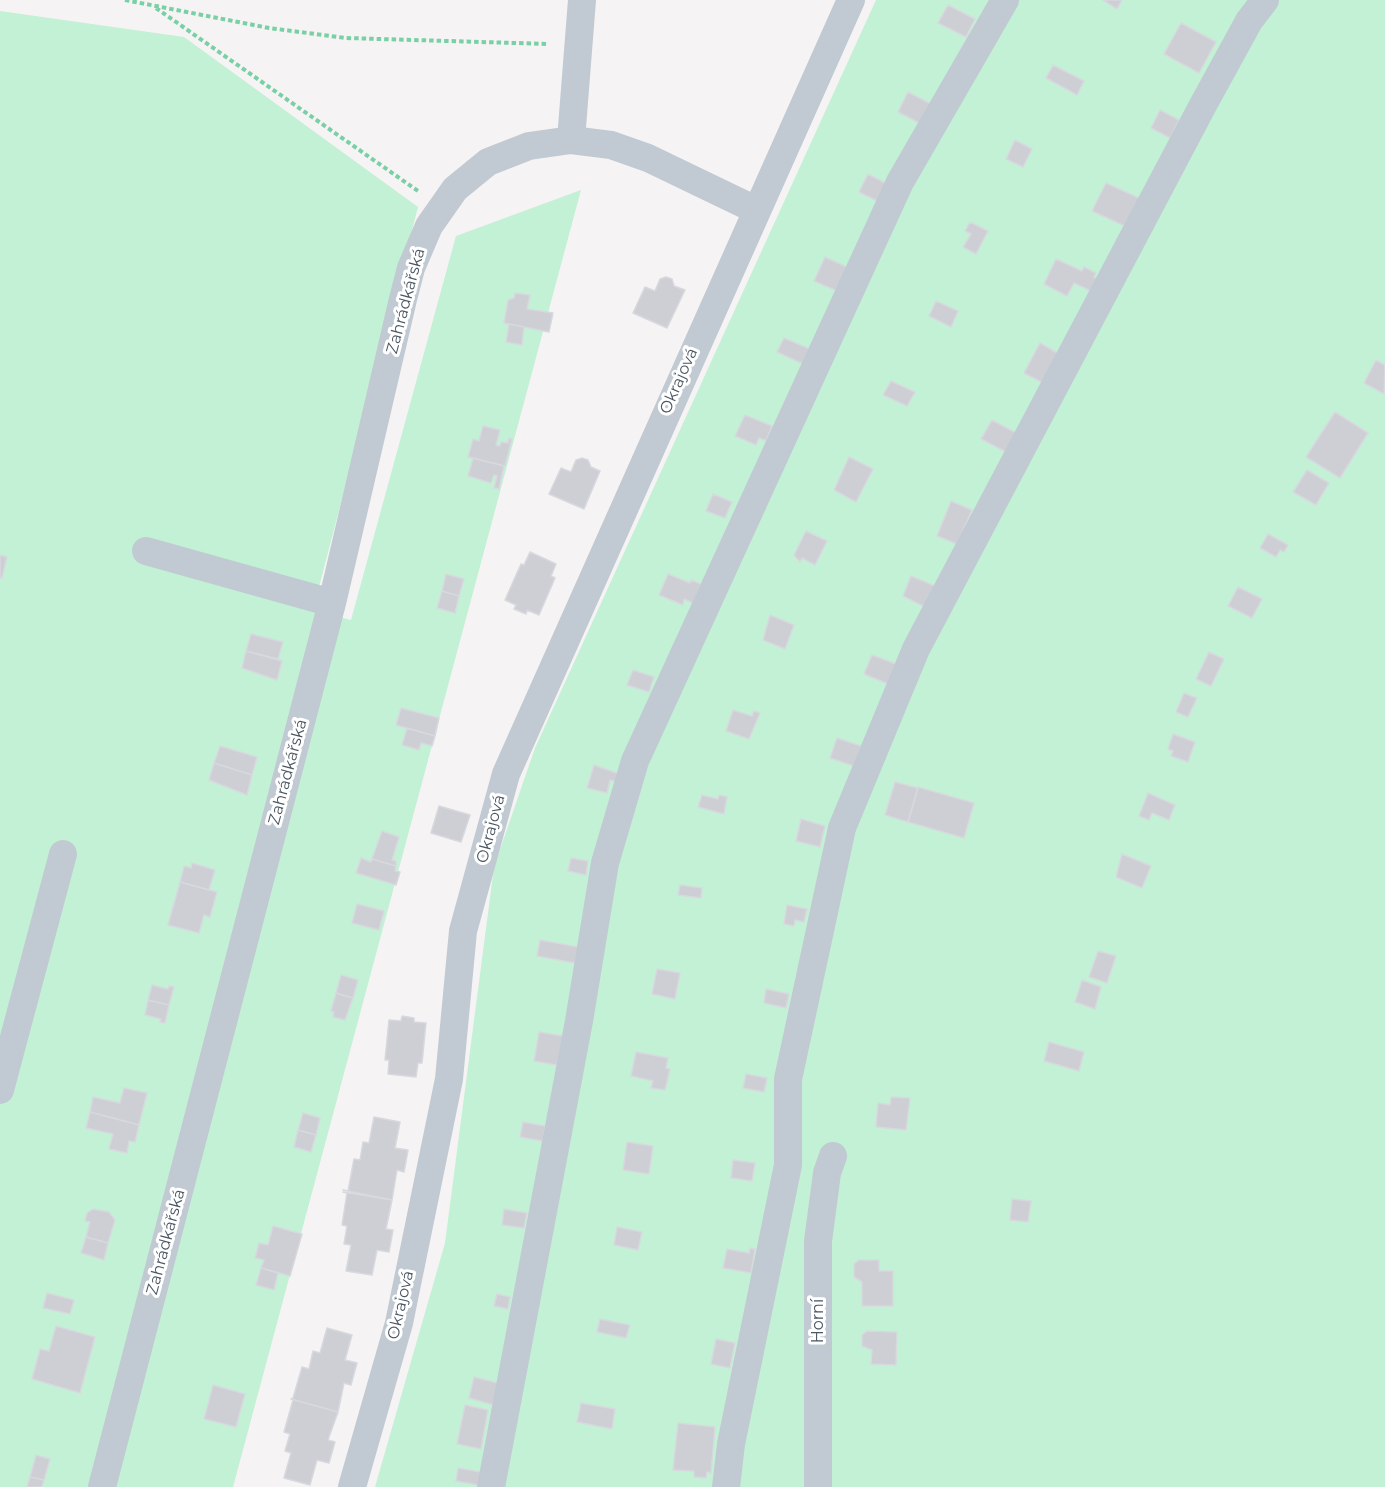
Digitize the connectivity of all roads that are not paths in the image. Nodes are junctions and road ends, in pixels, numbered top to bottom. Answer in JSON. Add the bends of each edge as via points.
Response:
{"nodes":[{"id":1,"x":582,"y":0,"type":"edge"},
{"id":2,"x":851,"y":0,"type":"edge"},
{"id":3,"x":1005,"y":0,"type":"edge"},
{"id":4,"x":1265,"y":0,"type":"edge"},
{"id":5,"x":571,"y":140,"type":"junction"},
{"id":6,"x":756,"y":210,"type":"junction"},
{"id":7,"x":146,"y":551,"type":"dead end"},
{"id":8,"x":332,"y":603,"type":"junction"},
{"id":9,"x":63,"y":854,"type":"dead end"},
{"id":10,"x":0,"y":1090,"type":"edge"},
{"id":11,"x":833,"y":1156,"type":"dead end"},
{"id":12,"x":102,"y":1487,"type":"edge"},
{"id":13,"x":352,"y":1487,"type":"edge"},
{"id":14,"x":491,"y":1487,"type":"edge"},
{"id":15,"x":726,"y":1487,"type":"edge"},
{"id":16,"x":818,"y":1487,"type":"edge"}],
"edges":[{"from":1,"to":5,"type":"street"},
{"from":2,"to":6,"type":"street","name":"Okrajová"},
{"from":3,"to":14,"type":"street","via":[[900,182],[635,761],[605,863]]},
{"from":4,"to":15,"type":"street","via":[[1249,21],[1203,105],[916,649],[842,828],[788,1079],[788,1165],[731,1444]]},
{"from":5,"to":6,"type":"street","name":"Zahrádkářská","via":[[611,145],[648,158]]},
{"from":5,"to":8,"type":"street","name":"Zahrádkářská","via":[[530,146],[488,162],[455,189],[429,226],[411,268]]},
{"from":6,"to":13,"type":"street","name":"Okrajová","via":[[506,774],[463,931],[448,1079],[399,1323]]},
{"from":7,"to":8,"type":"street"},
{"from":8,"to":12,"type":"street","name":"Zahrádkářská"},
{"from":9,"to":10,"type":"street"},
{"from":11,"to":16,"type":"street","name":"Horní","via":[[818,1241]]}]}
